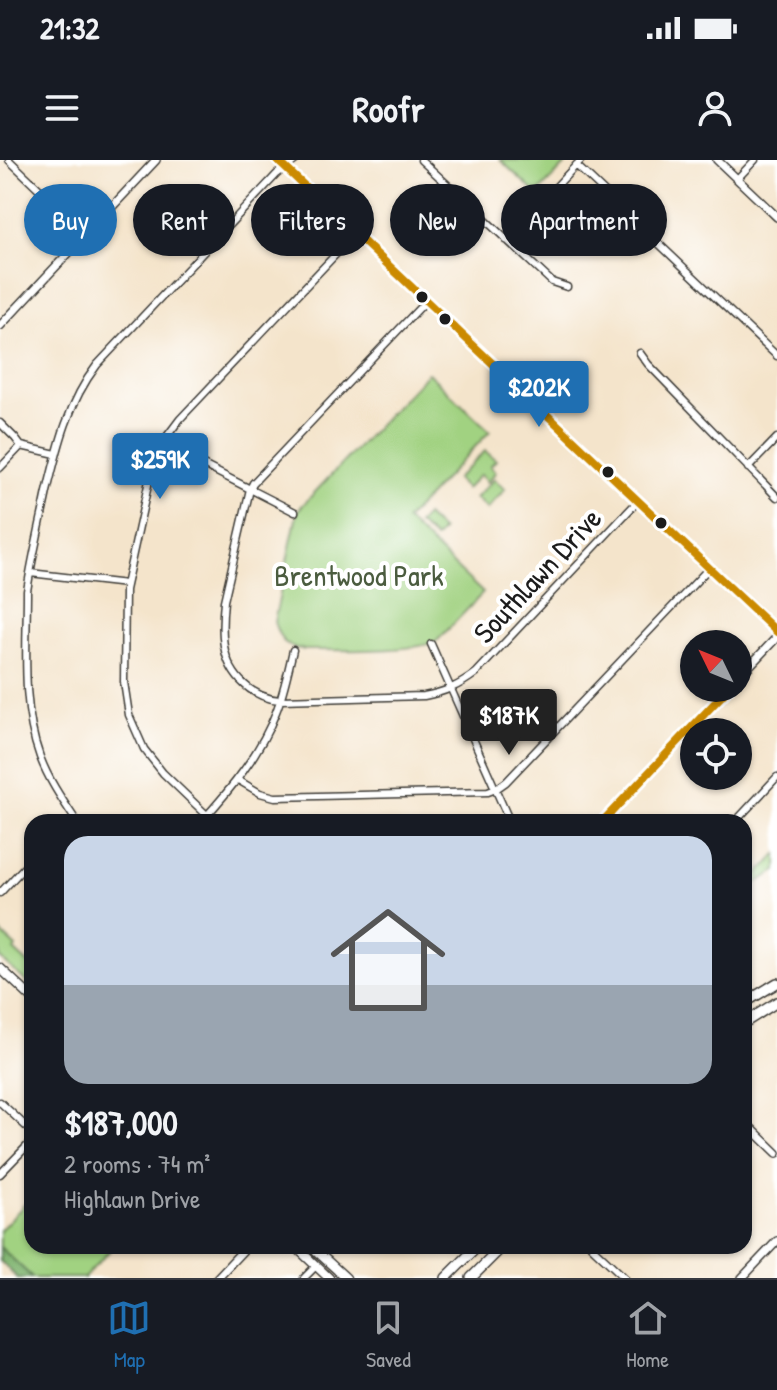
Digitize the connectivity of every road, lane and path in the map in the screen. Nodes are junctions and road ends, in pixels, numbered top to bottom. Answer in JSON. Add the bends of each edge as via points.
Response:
{"nodes":[{"id":1,"x":9,"y":160,"type":"edge"},
{"id":2,"x":156,"y":160,"type":"edge"},
{"id":3,"x":277,"y":160,"type":"edge"},
{"id":4,"x":296,"y":160,"type":"edge"},
{"id":5,"x":421,"y":160,"type":"edge"},
{"id":6,"x":717,"y":160,"type":"edge"},
{"id":7,"x":755,"y":160,"type":"edge"},
{"id":8,"x":22,"y":161,"type":"edge"},
{"id":9,"x":578,"y":163,"type":"edge"},
{"id":10,"x":16,"y":167,"type":"junction"},
{"id":11,"x":286,"y":168,"type":"junction"},
{"id":12,"x":737,"y":179,"type":"junction"},
{"id":13,"x":34,"y":184,"type":"edge"},
{"id":14,"x":303,"y":184,"type":"edge"},
{"id":15,"x":558,"y":184,"type":"edge"},
{"id":16,"x":117,"y":201,"type":"edge"},
{"id":17,"x":777,"y":217,"type":"edge"},
{"id":18,"x":501,"y":235,"type":"edge"},
{"id":19,"x":374,"y":252,"type":"edge"},
{"id":20,"x":65,"y":256,"type":"edge"},
{"id":21,"x":334,"y":256,"type":"edge"},
{"id":22,"x":524,"y":256,"type":"edge"},
{"id":23,"x":567,"y":287,"type":"dead end"},
{"id":24,"x":426,"y":301,"type":"junction"},
{"id":25,"x":0,"y":326,"type":"edge"},
{"id":26,"x":640,"y":353,"type":"dead end"},
{"id":27,"x":777,"y":356,"type":"edge"},
{"id":28,"x":0,"y":423,"type":"edge"},
{"id":29,"x":777,"y":438,"type":"edge"},
{"id":30,"x":162,"y":444,"type":"junction"},
{"id":31,"x":21,"y":446,"type":"junction"},
{"id":32,"x":56,"y":454,"type":"junction"},
{"id":33,"x":0,"y":468,"type":"edge"},
{"id":34,"x":748,"y":468,"type":"junction"},
{"id":35,"x":250,"y":489,"type":"junction"},
{"id":36,"x":777,"y":497,"type":"edge"},
{"id":37,"x":638,"y":501,"type":"junction"},
{"id":38,"x":295,"y":512,"type":"dead end"},
{"id":39,"x":709,"y":568,"type":"junction"},
{"id":40,"x":30,"y":573,"type":"junction"},
{"id":41,"x":126,"y":584,"type":"junction"},
{"id":42,"x":777,"y":635,"type":"edge"},
{"id":43,"x":431,"y":644,"type":"dead end"},
{"id":44,"x":293,"y":650,"type":"dead end"},
{"id":45,"x":752,"y":663,"type":"edge"},
{"id":46,"x":451,"y":689,"type":"junction"},
{"id":47,"x":280,"y":700,"type":"junction"},
{"id":48,"x":716,"y":702,"type":"edge"},
{"id":49,"x":777,"y":777,"type":"edge"},
{"id":50,"x":238,"y":780,"type":"junction"},
{"id":51,"x":496,"y":789,"type":"junction"},
{"id":52,"x":69,"y":814,"type":"edge"},
{"id":53,"x":207,"y":814,"type":"edge"},
{"id":54,"x":209,"y":814,"type":"edge"},
{"id":55,"x":507,"y":814,"type":"edge"},
{"id":56,"x":610,"y":814,"type":"edge"},
{"id":57,"x":742,"y":814,"type":"edge"},
{"id":58,"x":24,"y":866,"type":"edge"},
{"id":59,"x":4,"y":883,"type":"edge"},
{"id":60,"x":0,"y":893,"type":"edge"},
{"id":61,"x":0,"y":968,"type":"edge"},
{"id":62,"x":777,"y":983,"type":"edge"},
{"id":63,"x":24,"y":990,"type":"edge"},
{"id":64,"x":752,"y":998,"type":"edge"},
{"id":65,"x":777,"y":1002,"type":"edge"},
{"id":66,"x":752,"y":1018,"type":"edge"},
{"id":67,"x":0,"y":1102,"type":"edge"},
{"id":68,"x":24,"y":1124,"type":"edge"},
{"id":69,"x":752,"y":1129,"type":"edge"},
{"id":70,"x":24,"y":1149,"type":"edge"},
{"id":71,"x":777,"y":1153,"type":"edge"},
{"id":72,"x":0,"y":1174,"type":"edge"},
{"id":73,"x":777,"y":1241,"type":"edge"},
{"id":74,"x":240,"y":1254,"type":"edge"},
{"id":75,"x":303,"y":1254,"type":"edge"},
{"id":76,"x":320,"y":1254,"type":"edge"},
{"id":77,"x":470,"y":1254,"type":"edge"},
{"id":78,"x":495,"y":1254,"type":"edge"},
{"id":79,"x":600,"y":1254,"type":"edge"},
{"id":80,"x":316,"y":1266,"type":"junction"},
{"id":81,"x":217,"y":1278,"type":"edge"},
{"id":82,"x":304,"y":1278,"type":"edge"},
{"id":83,"x":329,"y":1278,"type":"edge"},
{"id":84,"x":346,"y":1278,"type":"edge"},
{"id":85,"x":446,"y":1278,"type":"edge"},
{"id":86,"x":471,"y":1278,"type":"edge"},
{"id":87,"x":625,"y":1278,"type":"edge"},
{"id":88,"x":742,"y":1278,"type":"edge"}],
"edges":[{"from":1,"to":10,"type":"street"},
{"from":2,"to":16,"type":"street"},
{"from":3,"to":11,"type":"street"},
{"from":4,"to":11,"type":"street"},
{"from":5,"to":18,"type":"street"},
{"from":6,"to":12,"type":"street"},
{"from":7,"to":12,"type":"street"},
{"from":8,"to":10,"type":"street"},
{"from":9,"to":15,"type":"street"},
{"from":9,"to":27,"type":"street"},
{"from":10,"to":13,"type":"street"},
{"from":11,"to":14,"type":"street"},
{"from":11,"to":32,"type":"street","via":[[97,365],[73,403]]},
{"from":12,"to":17,"type":"street"},
{"from":19,"to":24,"type":"street"},
{"from":20,"to":25,"type":"street"},
{"from":21,"to":30,"type":"street"},
{"from":22,"to":23,"type":"street","via":[[552,282]]},
{"from":24,"to":35,"type":"street"},
{"from":24,"to":37,"type":"street"},
{"from":26,"to":34,"type":"street"},
{"from":28,"to":31,"type":"street"},
{"from":29,"to":34,"type":"street"},
{"from":30,"to":35,"type":"street"},
{"from":30,"to":41,"type":"street","via":[[150,473]]},
{"from":31,"to":32,"type":"street"},
{"from":31,"to":33,"type":"street"},
{"from":32,"to":40,"type":"street"},
{"from":34,"to":36,"type":"street"},
{"from":35,"to":38,"type":"street"},
{"from":35,"to":47,"type":"street","via":[[224,601],[223,639],[238,679],[260,695]]},
{"from":37,"to":39,"type":"street"},
{"from":37,"to":46,"type":"street","name":"Southlawn Drive","via":[[476,673]]},
{"from":39,"to":42,"type":"street"},
{"from":39,"to":51,"type":"street"},
{"from":40,"to":41,"type":"street"},
{"from":40,"to":52,"type":"street","via":[[31,724],[41,759]]},
{"from":41,"to":53,"type":"street","via":[[124,682],[131,721],[154,763]]},
{"from":42,"to":45,"type":"street"},
{"from":43,"to":46,"type":"street"},
{"from":44,"to":47,"type":"street"},
{"from":46,"to":47,"type":"street","name":"Southlawn Drive","via":[[424,696]]},
{"from":46,"to":51,"type":"street"},
{"from":47,"to":50,"type":"street"},
{"from":48,"to":56,"type":"street"},
{"from":49,"to":57,"type":"street"},
{"from":50,"to":51,"type":"street","via":[[275,797]]},
{"from":50,"to":54,"type":"street"},
{"from":51,"to":55,"type":"street"},
{"from":58,"to":59,"type":"street"},
{"from":59,"to":60,"type":"street"},
{"from":61,"to":63,"type":"main road"},
{"from":62,"to":64,"type":"main road"},
{"from":65,"to":66,"type":"main road"},
{"from":67,"to":68,"type":"street"},
{"from":69,"to":71,"type":"street"},
{"from":70,"to":72,"type":"street"},
{"from":73,"to":88,"type":"street"},
{"from":74,"to":81,"type":"street"},
{"from":75,"to":80,"type":"main road"},
{"from":76,"to":84,"type":"main road"},
{"from":77,"to":85,"type":"main road"},
{"from":78,"to":86,"type":"main road"},
{"from":79,"to":87,"type":"street"},
{"from":80,"to":82,"type":"street"},
{"from":80,"to":83,"type":"main road"}]}
